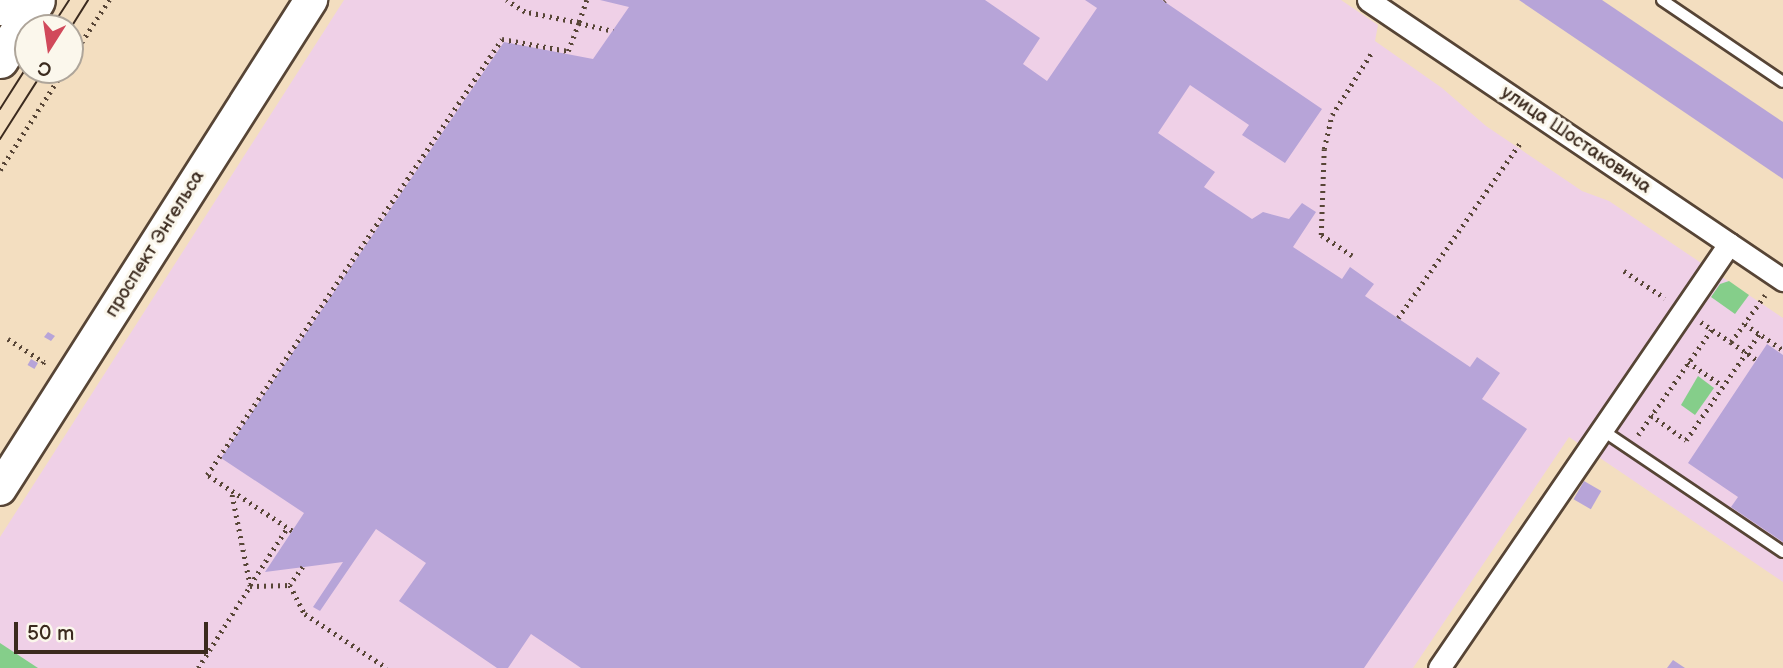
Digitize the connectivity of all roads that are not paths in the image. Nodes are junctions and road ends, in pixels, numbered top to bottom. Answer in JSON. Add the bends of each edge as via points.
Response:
{"nodes":[{"id":1,"x":5,"y":0,"type":"edge"},
{"id":2,"x":37,"y":0,"type":"edge"},
{"id":3,"x":311,"y":0,"type":"edge"},
{"id":4,"x":1368,"y":0,"type":"edge"},
{"id":5,"x":1662,"y":0,"type":"edge"},
{"id":6,"x":0,"y":7,"type":"edge"},
{"id":7,"x":0,"y":60,"type":"edge"},
{"id":8,"x":1783,"y":82,"type":"edge"},
{"id":9,"x":1729,"y":244,"type":"junction"},
{"id":10,"x":1783,"y":280,"type":"edge"},
{"id":11,"x":1602,"y":430,"type":"junction"},
{"id":12,"x":0,"y":489,"type":"edge"},
{"id":13,"x":1783,"y":552,"type":"edge"},
{"id":14,"x":1439,"y":668,"type":"edge"}],
"edges":[{"from":1,"to":6,"type":"main road"},
{"from":2,"to":7,"type":"main road"},
{"from":3,"to":12,"type":"main road","name":"проспект Энгельса"},
{"from":4,"to":9,"type":"street","name":"улица Шостаковича"},
{"from":5,"to":8,"type":"lane"},
{"from":9,"to":10,"type":"street","name":"улица Шостаковича"},
{"from":9,"to":11,"type":"street"},
{"from":11,"to":13,"type":"lane"},
{"from":11,"to":14,"type":"street"}]}
